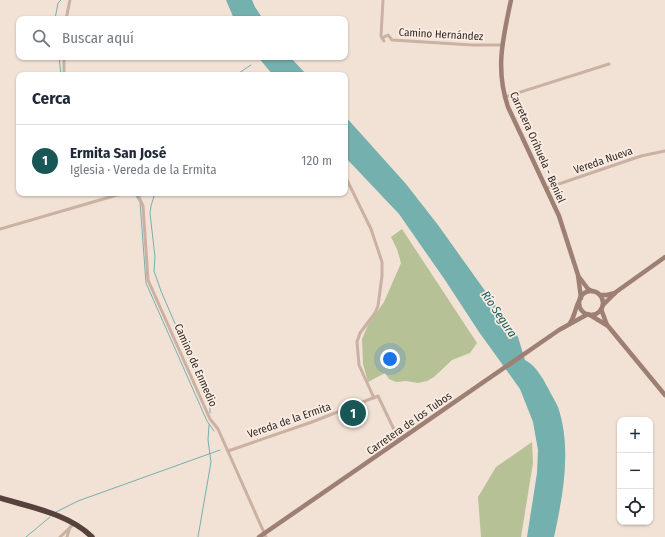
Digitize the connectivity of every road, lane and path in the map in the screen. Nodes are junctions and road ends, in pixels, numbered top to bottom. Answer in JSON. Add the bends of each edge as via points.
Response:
{"nodes":[{"id":1,"x":70,"y":0,"type":"edge"},
{"id":2,"x":383,"y":0,"type":"edge"},
{"id":3,"x":511,"y":0,"type":"edge"},
{"id":4,"x":67,"y":16,"type":"edge"},
{"id":5,"x":502,"y":45,"type":"junction"},
{"id":6,"x":64,"y":60,"type":"edge"},
{"id":7,"x":609,"y":64,"type":"dead end"},
{"id":8,"x":64,"y":72,"type":"edge"},
{"id":9,"x":505,"y":97,"type":"junction"},
{"id":10,"x":665,"y":151,"type":"edge"},
{"id":11,"x":348,"y":182,"type":"edge"},
{"id":12,"x":547,"y":188,"type":"junction"},
{"id":13,"x":114,"y":196,"type":"edge"},
{"id":14,"x":138,"y":196,"type":"edge"},
{"id":15,"x":0,"y":229,"type":"edge"},
{"id":16,"x":665,"y":257,"type":"edge"},
{"id":17,"x":578,"y":275,"type":"junction"},
{"id":18,"x":593,"y":291,"type":"junction"},
{"id":19,"x":616,"y":292,"type":"junction"},
{"id":20,"x":600,"y":295,"type":"junction"},
{"id":21,"x":580,"y":299,"type":"junction"},
{"id":22,"x":602,"y":307,"type":"junction"},
{"id":23,"x":589,"y":314,"type":"junction"},
{"id":24,"x":569,"y":324,"type":"junction"},
{"id":25,"x":608,"y":326,"type":"junction"},
{"id":26,"x":664,"y":393,"type":"edge"},
{"id":27,"x":374,"y":398,"type":"junction"},
{"id":28,"x":399,"y":440,"type":"junction"},
{"id":29,"x":228,"y":450,"type":"junction"},
{"id":30,"x":0,"y":498,"type":"edge"},
{"id":31,"x":73,"y":525,"type":"junction"},
{"id":32,"x":266,"y":535,"type":"edge"},
{"id":33,"x":60,"y":537,"type":"edge"},
{"id":34,"x":67,"y":537,"type":"edge"},
{"id":35,"x":92,"y":537,"type":"edge"},
{"id":36,"x":259,"y":537,"type":"edge"}],
"edges":[{"from":1,"to":4,"type":"street"},
{"from":2,"to":5,"type":"street","name":"Camino Hernández","via":[[383,39],[388,35],[392,40]]},
{"from":3,"to":5,"type":"main road","name":"Carretera Orihuela - Beniel"},
{"from":5,"to":9,"type":"main road","name":"Carretera Orihuela - Beniel","via":[[501,76]]},
{"from":6,"to":8,"type":"street"},
{"from":7,"to":9,"type":"street"},
{"from":9,"to":12,"type":"main road","name":"Carretera Orihuela - Beniel"},
{"from":10,"to":12,"type":"street","name":"Vereda Nueva","via":[[642,156]]},
{"from":11,"to":27,"type":"street","via":[[371,229],[382,262],[378,306],[357,342],[359,365]]},
{"from":12,"to":17,"type":"main road","name":"Carretera Orihuela - Beniel"},
{"from":13,"to":15,"type":"street"},
{"from":14,"to":29,"type":"street","name":"Camino de Enmedio","via":[[143,206],[148,280],[210,420],[218,428]]},
{"from":16,"to":19,"type":"main road"},
{"from":17,"to":18,"type":"main road","name":"Carretera Orihuela - Beniel","via":[[588,289]]},
{"from":17,"to":21,"type":"main road","name":"Carretera Orihuela - Beniel"},
{"from":18,"to":20,"type":"main road"},
{"from":18,"to":21,"type":"main road","via":[[586,292]]},
{"from":19,"to":20,"type":"main road"},
{"from":19,"to":22,"type":"main road"},
{"from":20,"to":22,"type":"main road"},
{"from":21,"to":23,"type":"main road","via":[[580,308]]},
{"from":21,"to":24,"type":"main road"},
{"from":22,"to":23,"type":"main road","via":[[596,313]]},
{"from":22,"to":25,"type":"main road"},
{"from":23,"to":24,"type":"main road","name":"Carretera de los Tubos"},
{"from":23,"to":25,"type":"main road"},
{"from":24,"to":28,"type":"main road","name":"Carretera de los Tubos"},
{"from":25,"to":26,"type":"main road"},
{"from":27,"to":28,"type":"street","via":[[378,396]]},
{"from":27,"to":29,"type":"street","name":"Vereda de la Ermita"},
{"from":28,"to":32,"type":"main road","name":"Carretera de los Tubos"},
{"from":29,"to":32,"type":"street","name":"Camino de Enmedio"},
{"from":30,"to":31,"type":"highway","via":[[56,515]]},
{"from":31,"to":33,"type":"street"},
{"from":31,"to":34,"type":"street"},
{"from":31,"to":35,"type":"highway"},
{"from":32,"to":36,"type":"main road","name":"Carretera de los Tubos"}]}
